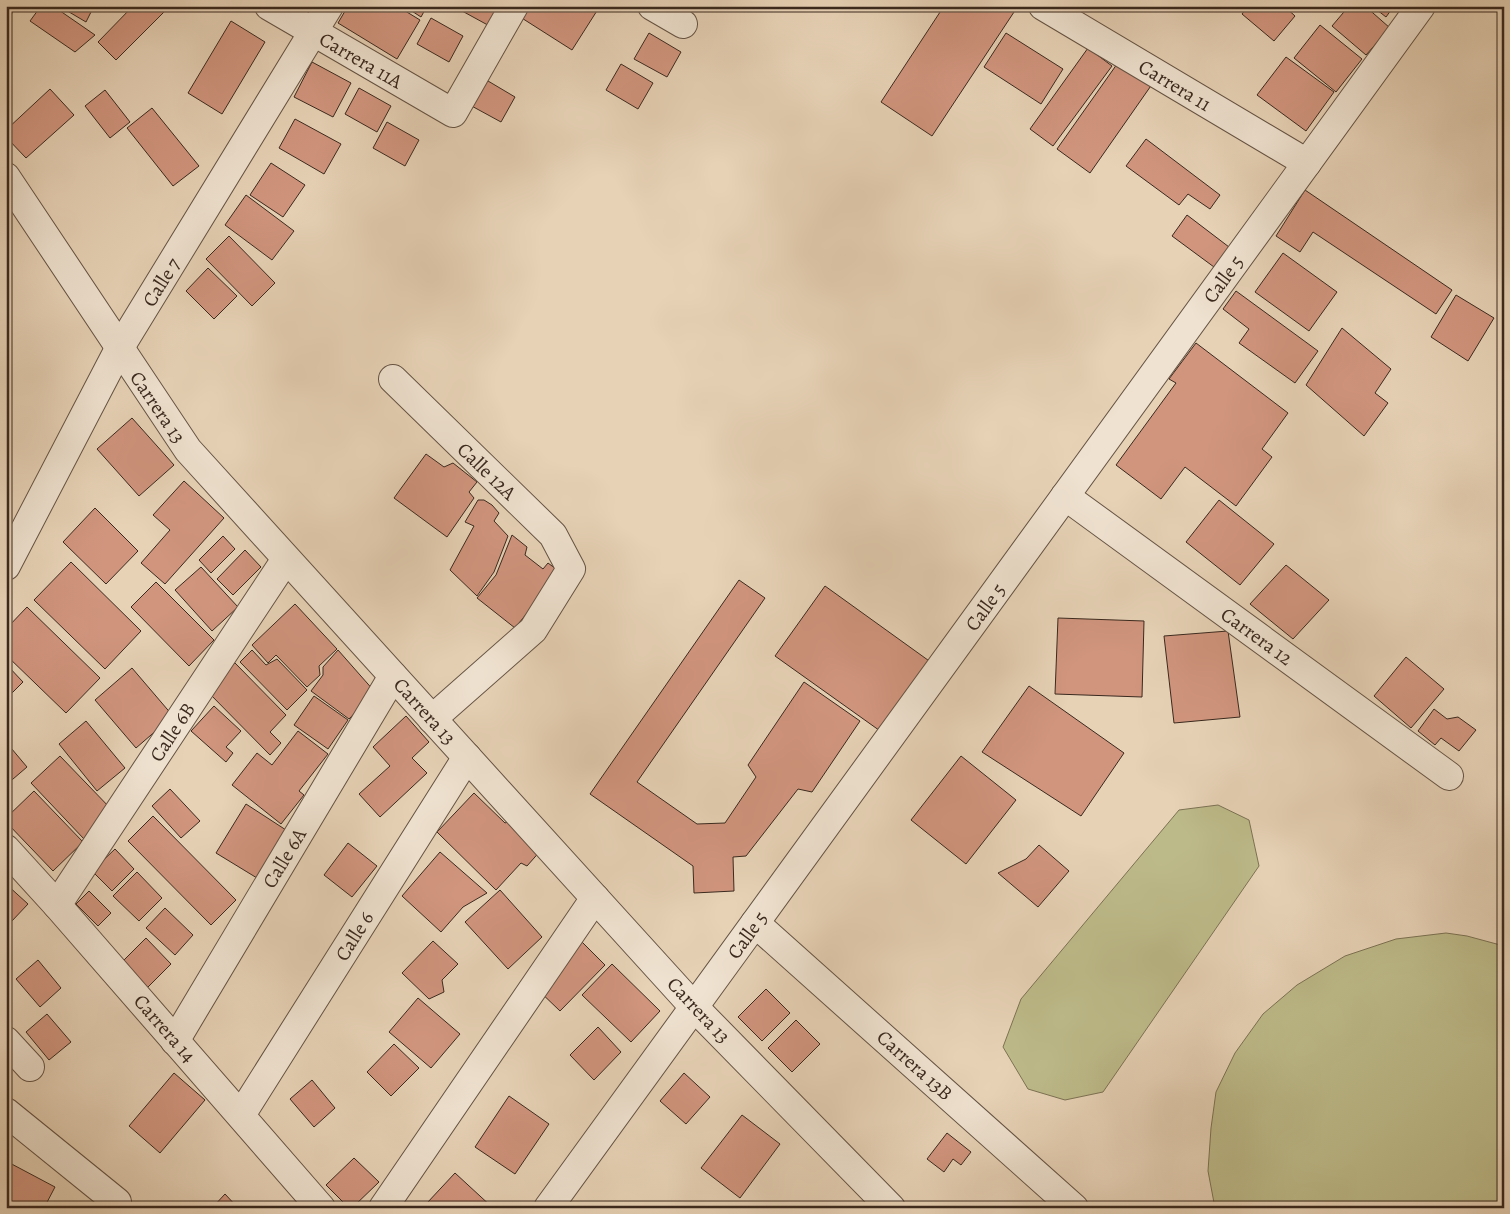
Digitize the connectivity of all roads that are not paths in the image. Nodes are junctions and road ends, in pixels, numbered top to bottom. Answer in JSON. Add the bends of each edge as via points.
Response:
{"nodes":[{"id":1,"x":269,"y":6,"type":"edge"},
{"id":2,"x":329,"y":6,"type":"edge"},
{"id":3,"x":514,"y":6,"type":"edge"},
{"id":4,"x":652,"y":6,"type":"edge"},
{"id":5,"x":1043,"y":6,"type":"edge"},
{"id":6,"x":1421,"y":6,"type":"edge"},
{"id":7,"x":683,"y":24,"type":"dead end"},
{"id":8,"x":314,"y":33,"type":"junction"},
{"id":9,"x":1307,"y":163,"type":"junction"},
{"id":10,"x":6,"y":177,"type":"edge"},
{"id":11,"x":119,"y":349,"type":"junction"},
{"id":12,"x":393,"y":379,"type":"dead end"},
{"id":13,"x":1065,"y":496,"type":"junction"},
{"id":14,"x":286,"y":558,"type":"junction"},
{"id":15,"x":6,"y":566,"type":"edge"},
{"id":16,"x":393,"y":676,"type":"junction"},
{"id":17,"x":432,"y":719,"type":"junction"},
{"id":18,"x":467,"y":757,"type":"junction"},
{"id":19,"x":1449,"y":776,"type":"dead end"},
{"id":20,"x":6,"y":849,"type":"edge"},
{"id":21,"x":595,"y":898,"type":"junction"},
{"id":22,"x":57,"y":904,"type":"junction"},
{"id":23,"x":755,"y":923,"type":"junction"},
{"id":24,"x":694,"y":1007,"type":"junction"},
{"id":25,"x":6,"y":1041,"type":"edge"},
{"id":26,"x":175,"y":1041,"type":"junction"},
{"id":27,"x":30,"y":1067,"type":"dead end"},
{"id":28,"x":6,"y":1112,"type":"edge"},
{"id":29,"x":241,"y":1115,"type":"junction"},
{"id":30,"x":117,"y":1202,"type":"dead end"},
{"id":31,"x":321,"y":1208,"type":"edge"},
{"id":32,"x":383,"y":1208,"type":"edge"},
{"id":33,"x":548,"y":1208,"type":"edge"},
{"id":34,"x":891,"y":1208,"type":"edge"},
{"id":35,"x":1074,"y":1208,"type":"edge"}],
"edges":[{"from":1,"to":8,"type":"street","name":"Carrera 11A"},
{"from":2,"to":8,"type":"street","name":"Calle 7"},
{"from":3,"to":8,"type":"street","name":"Carrera 11A","via":[[453,113]]},
{"from":4,"to":7,"type":"street"},
{"from":5,"to":9,"type":"street","name":"Carrera 11"},
{"from":6,"to":9,"type":"street","name":"Calle 5"},
{"from":8,"to":11,"type":"street","name":"Calle 7"},
{"from":9,"to":13,"type":"street","name":"Calle 5"},
{"from":10,"to":11,"type":"street","name":"Carrera 13"},
{"from":11,"to":14,"type":"street","name":"Carrera 13","via":[[188,450]]},
{"from":11,"to":15,"type":"street","name":"Calle 7"},
{"from":12,"to":17,"type":"street","name":"Calle 12A","via":[[553,535],[571,569],[533,630]]},
{"from":13,"to":19,"type":"street","name":"Carrera 12"},
{"from":13,"to":23,"type":"street","name":"Calle 5"},
{"from":14,"to":16,"type":"street","name":"Carrera 13"},
{"from":14,"to":22,"type":"street","name":"Calle 6B"},
{"from":16,"to":17,"type":"street","name":"Carrera 13"},
{"from":16,"to":26,"type":"street","name":"Calle 6A"},
{"from":17,"to":18,"type":"street","name":"Carrera 13"},
{"from":18,"to":21,"type":"street","name":"Carrera 13"},
{"from":18,"to":29,"type":"street","name":"Calle 6"},
{"from":20,"to":22,"type":"street","name":"Carrera 14"},
{"from":21,"to":24,"type":"street","name":"Carrera 13"},
{"from":21,"to":32,"type":"street"},
{"from":22,"to":26,"type":"street","name":"Carrera 14"},
{"from":23,"to":24,"type":"street","name":"Calle 5"},
{"from":23,"to":35,"type":"street","name":"Carrera 13B"},
{"from":24,"to":33,"type":"street","name":"Calle 5"},
{"from":24,"to":34,"type":"street","name":"Carrera 13"},
{"from":25,"to":27,"type":"street"},
{"from":26,"to":29,"type":"street","name":"Carrera 14"},
{"from":28,"to":30,"type":"street"},
{"from":29,"to":31,"type":"street","name":"Carrera 14"}]}
